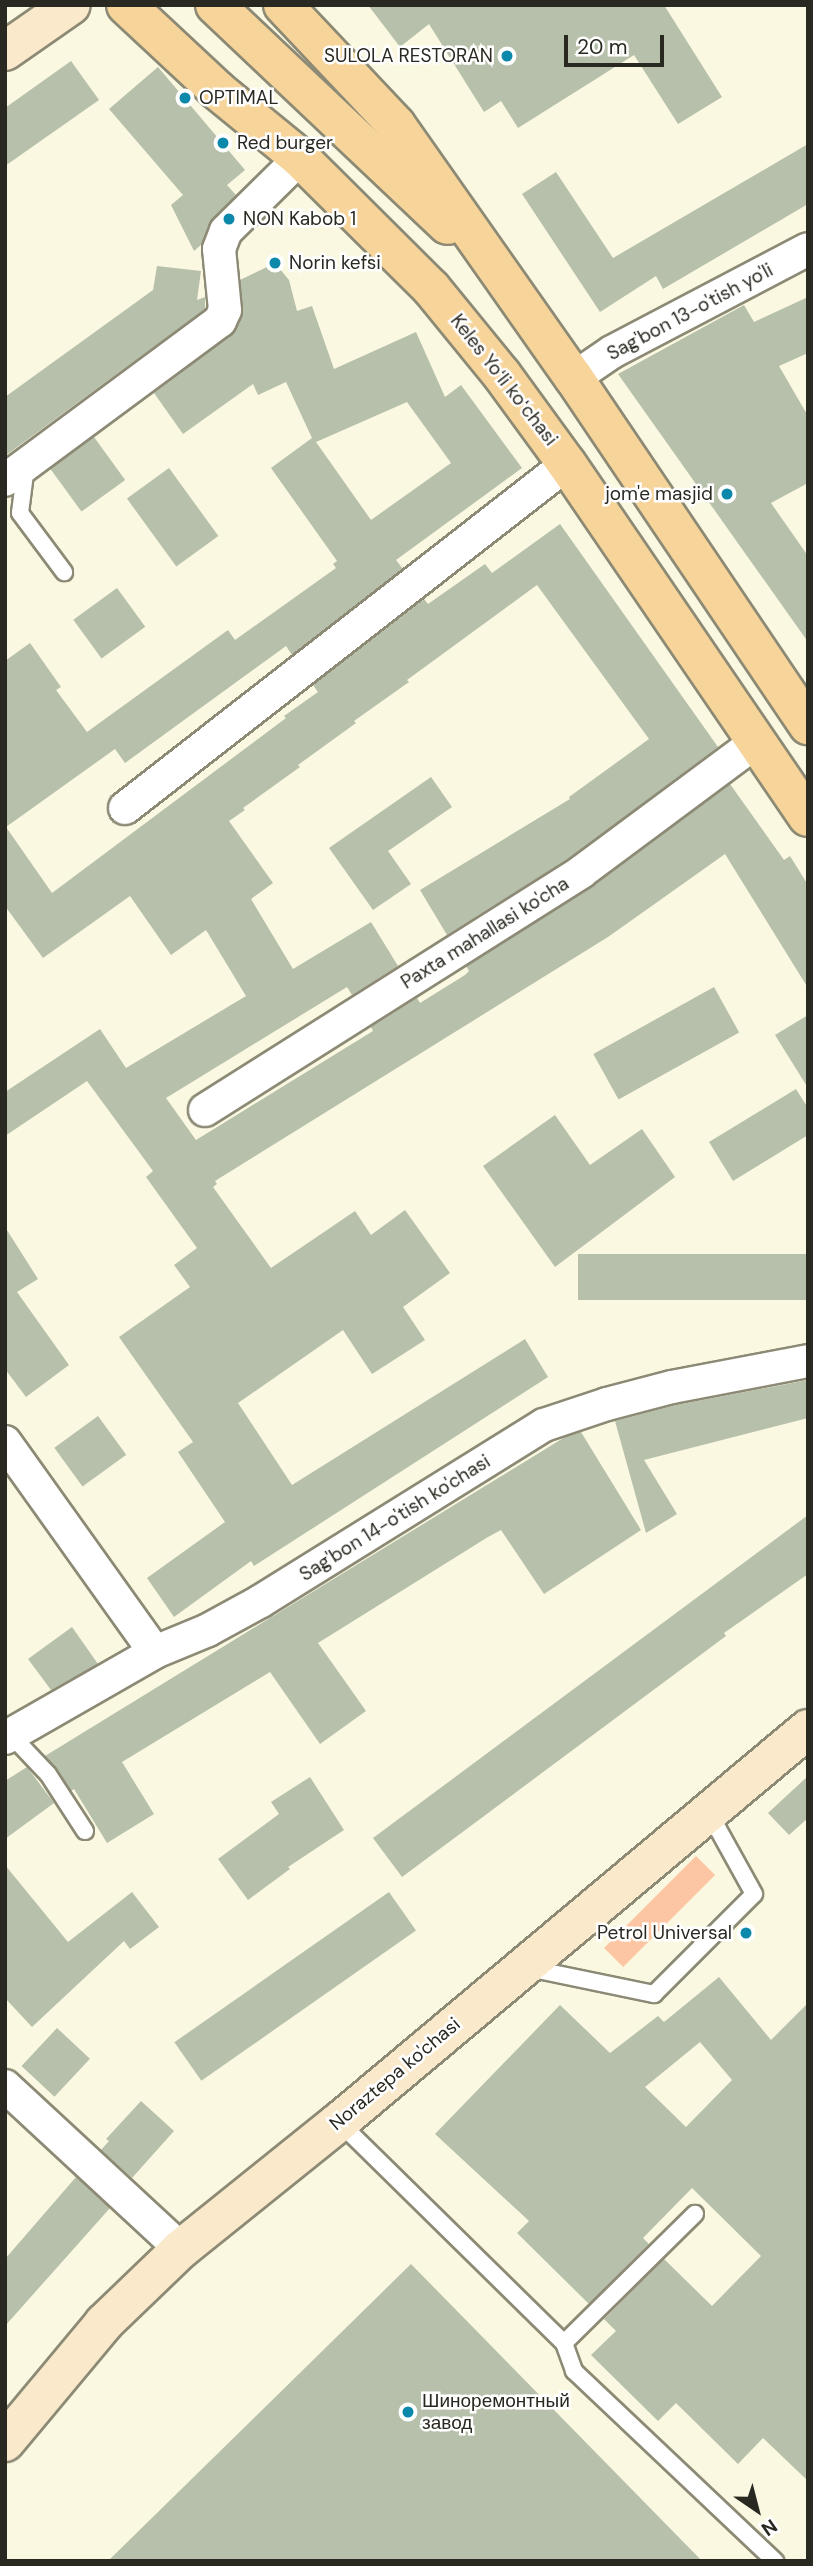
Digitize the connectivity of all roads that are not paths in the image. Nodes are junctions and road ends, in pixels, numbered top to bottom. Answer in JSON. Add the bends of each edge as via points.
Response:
{"nodes":[{"id":1,"x":71,"y":5,"type":"edge"},
{"id":2,"x":127,"y":5,"type":"edge"},
{"id":3,"x":215,"y":5,"type":"edge"},
{"id":4,"x":283,"y":5,"type":"edge"},
{"id":5,"x":5,"y":51,"type":"edge"},
{"id":6,"x":300,"y":158,"type":"junction"},
{"id":7,"x":808,"y":249,"type":"edge"},
{"id":8,"x":501,"y":274,"type":"junction"},
{"id":9,"x":574,"y":378,"type":"junction"},
{"id":10,"x":568,"y":464,"type":"junction"},
{"id":11,"x":15,"y":473,"type":"edge"},
{"id":12,"x":64,"y":572,"type":"dead end"},
{"id":13,"x":808,"y":725,"type":"edge"},
{"id":14,"x":756,"y":742,"type":"junction"},
{"id":15,"x":125,"y":808,"type":"dead end"},
{"id":16,"x":808,"y":817,"type":"edge"},
{"id":17,"x":205,"y":1110,"type":"dead end"},
{"id":18,"x":808,"y":1362,"type":"edge"},
{"id":19,"x":5,"y":1442,"type":"edge"},
{"id":20,"x":156,"y":1652,"type":"junction"},
{"id":21,"x":808,"y":1729,"type":"edge"},
{"id":22,"x":8,"y":1736,"type":"edge"},
{"id":23,"x":708,"y":1811,"type":"junction"},
{"id":24,"x":85,"y":1831,"type":"dead end"},
{"id":25,"x":523,"y":1966,"type":"junction"},
{"id":26,"x":5,"y":2086,"type":"edge"},
{"id":27,"x":339,"y":2122,"type":"junction"},
{"id":28,"x":695,"y":2214,"type":"dead end"},
{"id":29,"x":181,"y":2249,"type":"junction"},
{"id":30,"x":564,"y":2343,"type":"junction"},
{"id":31,"x":5,"y":2442,"type":"edge"},
{"id":32,"x":775,"y":2561,"type":"edge"}],
"edges":[{"from":1,"to":5,"type":"main road"},
{"from":2,"to":6,"type":"main road","name":"Keles Yoʻli koʻchasi","via":[[217,90]]},
{"from":3,"to":8,"type":"main road"},
{"from":4,"to":8,"type":"main road","via":[[396,125]]},
{"from":6,"to":10,"type":"main road","name":"Keles Yoʻli koʻchasi","via":[[431,288]]},
{"from":6,"to":11,"type":"street","via":[[226,231],[219,249],[225,310],[220,321]]},
{"from":7,"to":9,"type":"street","name":"Sag'bon 13-o'tish yo'li","via":[[612,352]]},
{"from":8,"to":9,"type":"main road"},
{"from":9,"to":13,"type":"main road"},
{"from":10,"to":14,"type":"main road","name":"Keles Yoʻli koʻchasi"},
{"from":10,"to":15,"type":"street"},
{"from":11,"to":12,"type":"lane","via":[[20,513]]},
{"from":14,"to":16,"type":"main road","name":"Keles Yoʻli koʻchasi"},
{"from":14,"to":17,"type":"street","name":"Paxta mahallasi ko'cha","via":[[581,872]]},
{"from":18,"to":20,"type":"street","name":"Sag'bon 14-o'tish ko'chasi","via":[[672,1387],[544,1425],[261,1601]]},
{"from":19,"to":20,"type":"street"},
{"from":20,"to":22,"type":"street","name":"Sag'bon 14-o'tish ko'chasi"},
{"from":21,"to":23,"type":"main road","name":"Noraztepa ko'chasi"},
{"from":22,"to":24,"type":"lane","via":[[48,1774]]},
{"from":23,"to":25,"type":"main road","name":"Noraztepa ko'chasi"},
{"from":23,"to":25,"type":"lane","via":[[754,1894],[654,1994]]},
{"from":25,"to":27,"type":"main road","name":"Noraztepa ko'chasi"},
{"from":26,"to":29,"type":"street"},
{"from":27,"to":29,"type":"main road","name":"Noraztepa ko'chasi"},
{"from":27,"to":30,"type":"lane"},
{"from":28,"to":30,"type":"lane"},
{"from":29,"to":31,"type":"main road","name":"Noraztepa ko'chasi","via":[[104,2323]]},
{"from":30,"to":32,"type":"lane","via":[[575,2371]]}]}
